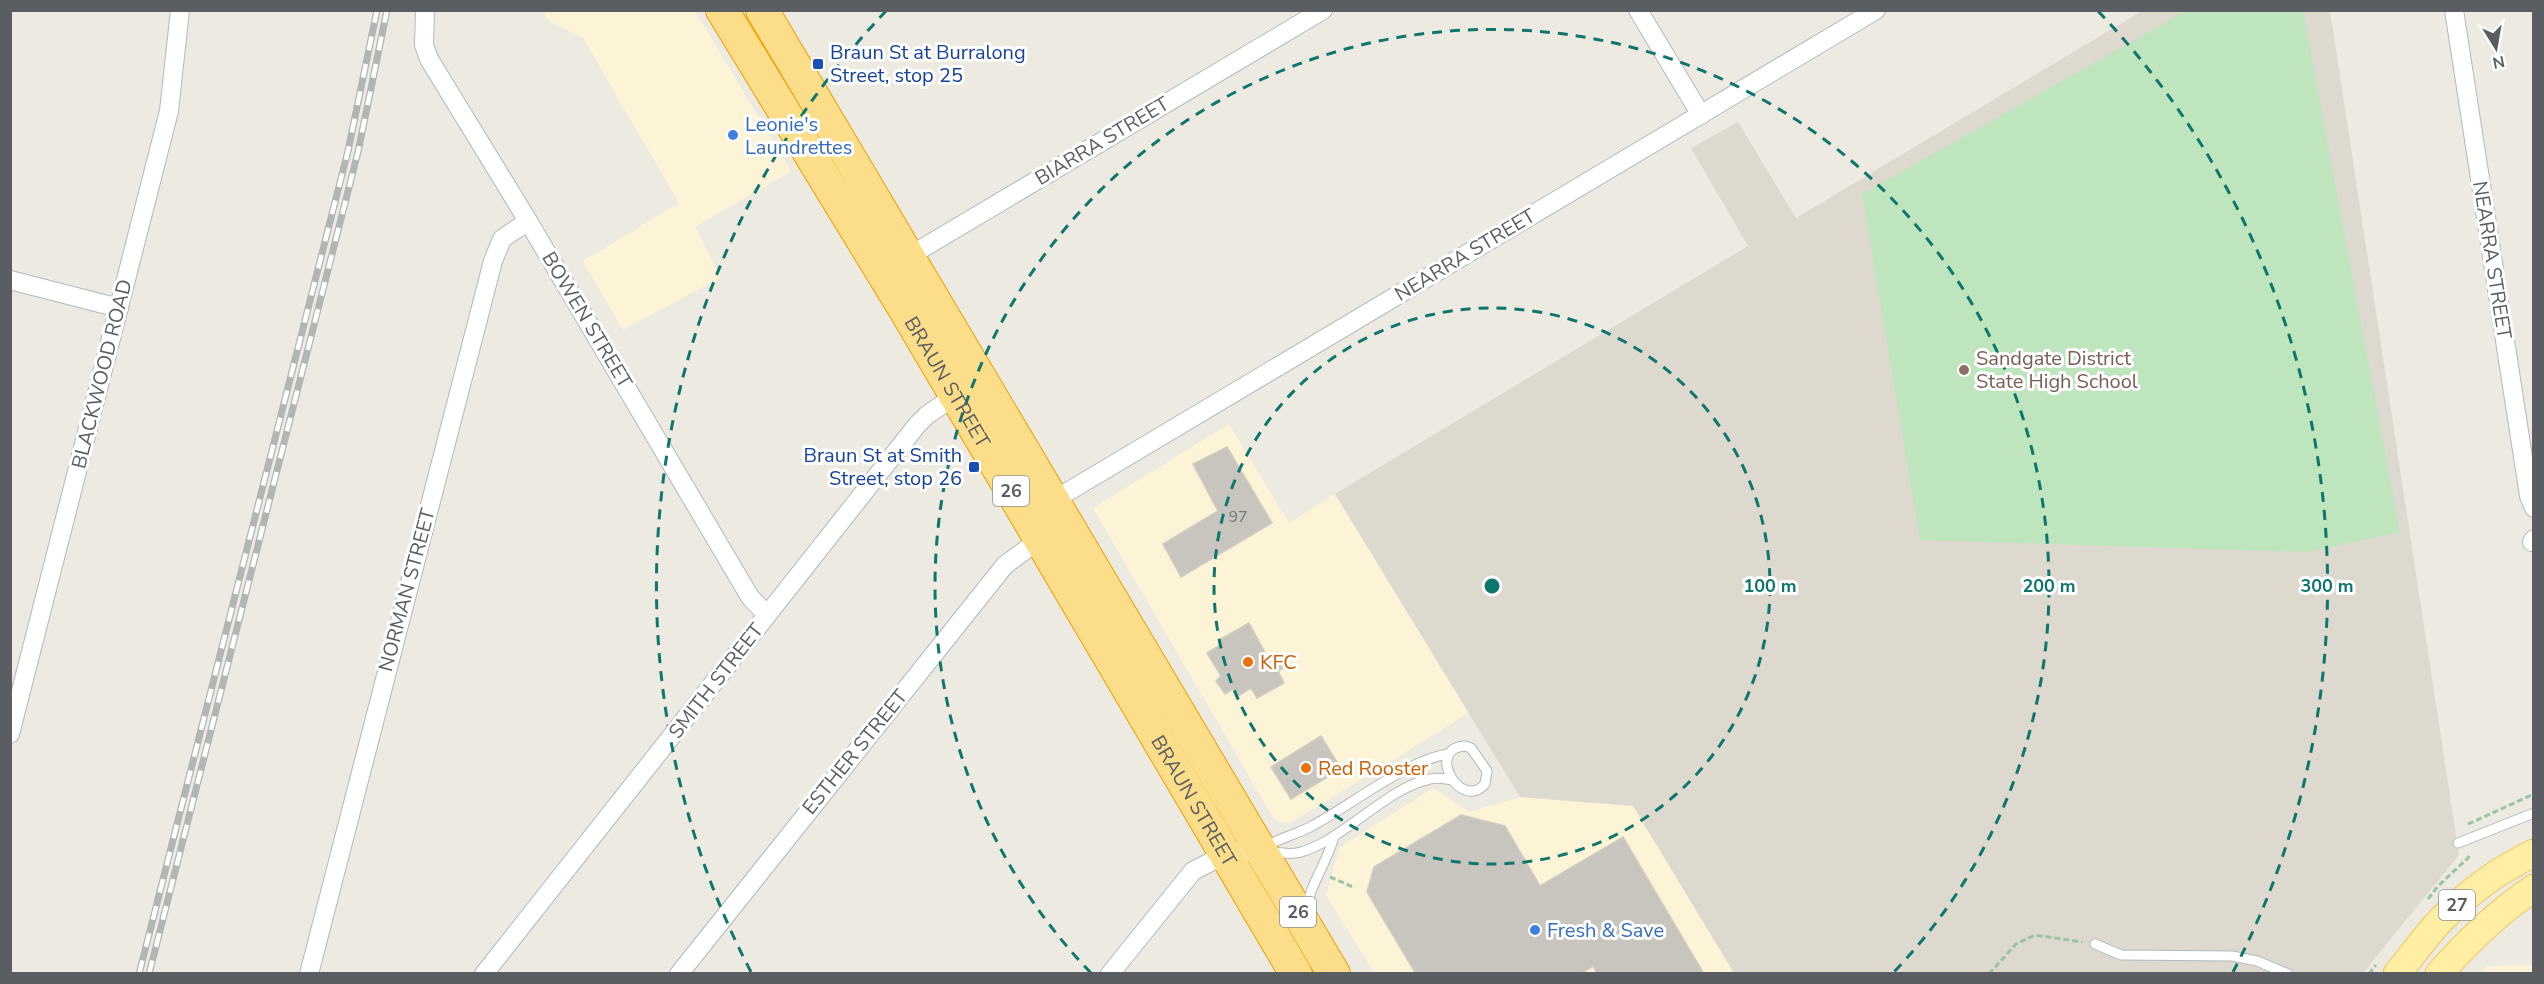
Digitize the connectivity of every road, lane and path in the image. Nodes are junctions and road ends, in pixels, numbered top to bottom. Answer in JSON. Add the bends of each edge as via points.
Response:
{"nodes":[{"id":1,"x":180,"y":10,"type":"edge"},
{"id":2,"x":722,"y":10,"type":"edge"},
{"id":3,"x":1323,"y":10,"type":"edge"},
{"id":4,"x":1638,"y":10,"type":"edge"},
{"id":5,"x":1876,"y":10,"type":"edge"},
{"id":6,"x":2454,"y":10,"type":"edge"},
{"id":7,"x":766,"y":12,"type":"edge"},
{"id":8,"x":424,"y":14,"type":"edge"},
{"id":9,"x":1701,"y":115,"type":"junction"},
{"id":10,"x":528,"y":221,"type":"junction"},
{"id":11,"x":909,"y":255,"type":"junction"},
{"id":12,"x":882,"y":273,"type":"junction"},
{"id":13,"x":10,"y":280,"type":"edge"},
{"id":14,"x":119,"y":308,"type":"junction"},
{"id":15,"x":955,"y":396,"type":"junction"},
{"id":16,"x":1054,"y":500,"type":"junction"},
{"id":17,"x":2534,"y":508,"type":"edge"},
{"id":18,"x":1039,"y":540,"type":"junction"},
{"id":19,"x":767,"y":615,"type":"junction"},
{"id":20,"x":10,"y":734,"type":"edge"},
{"id":21,"x":1448,"y":754,"type":"junction"},
{"id":22,"x":1453,"y":780,"type":"junction"},
{"id":23,"x":2534,"y":794,"type":"edge"},
{"id":24,"x":2534,"y":813,"type":"edge"},
{"id":25,"x":1334,"y":836,"type":"junction"},
{"id":26,"x":2470,"y":840,"type":"junction"},
{"id":27,"x":2458,"y":843,"type":"dead end"},
{"id":28,"x":1261,"y":850,"type":"junction"},
{"id":29,"x":2534,"y":853,"type":"edge"},
{"id":30,"x":1226,"y":854,"type":"junction"},
{"id":31,"x":1329,"y":877,"type":"dead end"},
{"id":32,"x":1353,"y":887,"type":"dead end"},
{"id":33,"x":2534,"y":888,"type":"edge"},
{"id":34,"x":2425,"y":903,"type":"dead end"},
{"id":35,"x":1305,"y":924,"type":"junction"},
{"id":36,"x":2094,"y":944,"type":"joint"},
{"id":37,"x":2386,"y":969,"type":"edge"},
{"id":38,"x":309,"y":974,"type":"edge"},
{"id":39,"x":484,"y":974,"type":"edge"},
{"id":40,"x":679,"y":974,"type":"edge"},
{"id":41,"x":1110,"y":974,"type":"edge"},
{"id":42,"x":1296,"y":974,"type":"edge"},
{"id":43,"x":1334,"y":974,"type":"edge"},
{"id":44,"x":1989,"y":974,"type":"edge"},
{"id":45,"x":2288,"y":974,"type":"edge"},
{"id":46,"x":2369,"y":974,"type":"edge"},
{"id":47,"x":2439,"y":974,"type":"edge"}],
"edges":[{"from":1,"to":14,"type":"street","name":"BLACKWOOD ROAD","via":[[169,111]]},
{"from":2,"to":12,"type":"highway","name":"BRAUN STREET","number":"26"},
{"from":3,"to":11,"type":"street","name":"BIARRA STREET"},
{"from":4,"to":9,"type":"street"},
{"from":5,"to":9,"type":"street","name":"NEARRA STREET"},
{"from":6,"to":17,"type":"street","name":"NEARRA STREET","via":[[2529,496]]},
{"from":7,"to":11,"type":"highway","name":"BRAUN STREET","number":"26"},
{"from":8,"to":10,"type":"street","name":"BOWEN STREET","via":[[424,45],[429,59]]},
{"from":9,"to":16,"type":"street","name":"NEARRA STREET"},
{"from":10,"to":19,"type":"street","name":"BOWEN STREET","via":[[750,597]]},
{"from":10,"to":38,"type":"street","name":"NORMAN STREET","via":[[502,239],[493,261]]},
{"from":11,"to":12,"type":"street","name":"BIARRA STREET"},
{"from":11,"to":16,"type":"highway","name":"BRAUN STREET","number":"26"},
{"from":12,"to":15,"type":"highway","name":"BRAUN STREET","number":"26"},
{"from":13,"to":14,"type":"street"},
{"from":14,"to":20,"type":"street","name":"BLACKWOOD ROAD"},
{"from":15,"to":18,"type":"highway","name":"BRAUN STREET","number":"26"},
{"from":15,"to":19,"type":"street","name":"SMITH STREET","via":[[917,424]]},
{"from":16,"to":28,"type":"highway","name":"BRAUN STREET","number":"26"},
{"from":18,"to":30,"type":"highway","name":"BRAUN STREET","number":"26"},
{"from":18,"to":40,"type":"street","name":"ESTHER STREET","via":[[1005,565]]},
{"from":19,"to":39,"type":"street","name":"SMITH STREET"},
{"from":21,"to":22,"type":"lane","via":[[1446,767]]},
{"from":21,"to":22,"type":"lane","via":[[1458,747],[1472,748],[1487,771],[1485,784],[1474,792],[1461,790]]},
{"from":21,"to":28,"type":"lane","via":[[1422,761],[1311,826],[1281,837]]},
{"from":22,"to":25,"type":"lane","via":[[1431,778],[1420,783]]},
{"from":23,"to":26,"type":"path","via":[[2468,822]]},
{"from":24,"to":26,"type":"lane"},
{"from":25,"to":28,"type":"lane","via":[[1302,852]]},
{"from":25,"to":35,"type":"lane","via":[[1307,902]]},
{"from":26,"to":27,"type":"lane"},
{"from":26,"to":34,"type":"path","via":[[2468,858]]},
{"from":28,"to":30,"type":"street"},
{"from":28,"to":35,"type":"highway","name":"BRAUN STREET","number":"26"},
{"from":29,"to":37,"type":"main road","number":"27","via":[[2455,906]]},
{"from":30,"to":41,"type":"street","via":[[1193,871]]},
{"from":30,"to":42,"type":"highway","name":"BRAUN STREET","number":"26"},
{"from":31,"to":32,"type":"path"},
{"from":33,"to":47,"type":"main road","number":"27","via":[[2507,906]]},
{"from":35,"to":43,"type":"highway","name":"BRAUN STREET","number":"26"},
{"from":36,"to":44,"type":"path","via":[[2035,935],[2016,944]]},
{"from":36,"to":45,"type":"lane","via":[[2121,955],[2232,956]]},
{"from":37,"to":46,"type":"path"}]}
